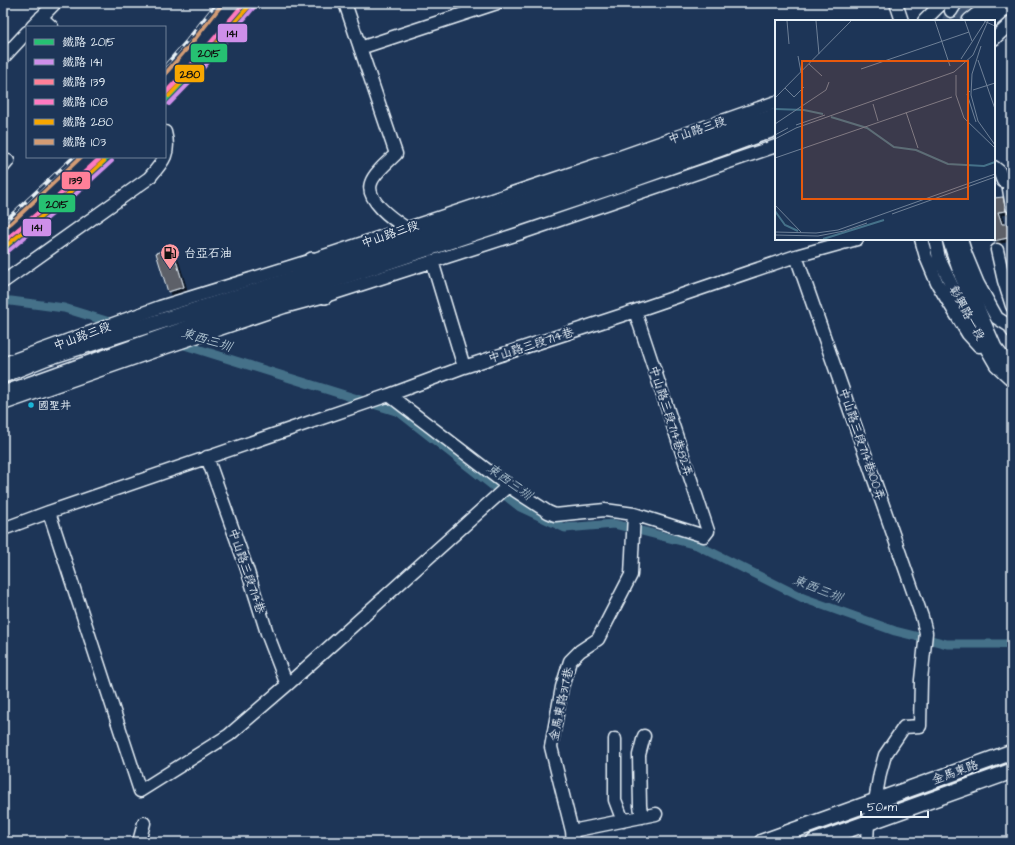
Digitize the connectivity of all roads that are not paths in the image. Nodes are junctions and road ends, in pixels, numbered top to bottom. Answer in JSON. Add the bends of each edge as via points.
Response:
{"nodes":[{"id":1,"x":55,"y":3,"type":"edge"},
{"id":2,"x":345,"y":3,"type":"edge"},
{"id":3,"x":497,"y":3,"type":"edge"},
{"id":4,"x":896,"y":3,"type":"edge"},
{"id":5,"x":942,"y":3,"type":"edge"},
{"id":6,"x":993,"y":3,"type":"edge"},
{"id":7,"x":1010,"y":3,"type":"edge"},
{"id":8,"x":41,"y":17,"type":"junction"},
{"id":9,"x":902,"y":20,"type":"edge"},
{"id":10,"x":925,"y":20,"type":"edge"},
{"id":11,"x":971,"y":20,"type":"edge"},
{"id":12,"x":991,"y":20,"type":"edge"},
{"id":13,"x":1012,"y":22,"type":"edge"},
{"id":14,"x":33,"y":26,"type":"edge"},
{"id":15,"x":51,"y":26,"type":"edge"},
{"id":16,"x":26,"y":33,"type":"edge"},
{"id":17,"x":995,"y":38,"type":"edge"},
{"id":18,"x":360,"y":48,"type":"junction"},
{"id":19,"x":3,"y":58,"type":"edge"},
{"id":20,"x":775,"y":107,"type":"edge"},
{"id":21,"x":770,"y":130,"type":"edge"},
{"id":22,"x":166,"y":136,"type":"edge"},
{"id":23,"x":775,"y":146,"type":"edge"},
{"id":24,"x":719,"y":149,"type":"junction"},
{"id":25,"x":738,"y":152,"type":"junction"},
{"id":26,"x":759,"y":152,"type":"junction"},
{"id":27,"x":166,"y":156,"type":"edge"},
{"id":28,"x":165,"y":158,"type":"edge"},
{"id":29,"x":618,"y":164,"type":"junction"},
{"id":30,"x":724,"y":164,"type":"junction"},
{"id":31,"x":995,"y":168,"type":"edge"},
{"id":32,"x":1008,"y":184,"type":"edge"},
{"id":33,"x":1012,"y":207,"type":"edge"},
{"id":34,"x":406,"y":228,"type":"junction"},
{"id":35,"x":853,"y":240,"type":"edge"},
{"id":36,"x":922,"y":240,"type":"edge"},
{"id":37,"x":935,"y":240,"type":"edge"},
{"id":38,"x":950,"y":240,"type":"edge"},
{"id":39,"x":962,"y":240,"type":"edge"},
{"id":40,"x":997,"y":250,"type":"dead end"},
{"id":41,"x":796,"y":256,"type":"junction"},
{"id":42,"x":432,"y":261,"type":"junction"},
{"id":43,"x":318,"y":278,"type":"junction"},
{"id":44,"x":3,"y":282,"type":"edge"},
{"id":45,"x":1012,"y":306,"type":"edge"},
{"id":46,"x":635,"y":311,"type":"junction"},
{"id":47,"x":1012,"y":327,"type":"edge"},
{"id":48,"x":43,"y":354,"type":"junction"},
{"id":49,"x":3,"y":364,"type":"edge"},
{"id":50,"x":996,"y":365,"type":"junction"},
{"id":51,"x":464,"y":367,"type":"junction"},
{"id":52,"x":1012,"y":371,"type":"edge"},
{"id":53,"x":3,"y":375,"type":"edge"},
{"id":54,"x":1012,"y":380,"type":"edge"},
{"id":55,"x":53,"y":381,"type":"junction"},
{"id":56,"x":3,"y":394,"type":"edge"},
{"id":57,"x":389,"y":395,"type":"junction"},
{"id":58,"x":3,"y":404,"type":"edge"},
{"id":59,"x":207,"y":458,"type":"junction"},
{"id":60,"x":508,"y":486,"type":"junction"},
{"id":61,"x":49,"y":512,"type":"junction"},
{"id":62,"x":634,"y":514,"type":"junction"},
{"id":63,"x":3,"y":529,"type":"edge"},
{"id":64,"x":287,"y":685,"type":"junction"},
{"id":65,"x":644,"y":736,"type":"dead end"},
{"id":66,"x":616,"y":739,"type":"dead end"},
{"id":67,"x":1012,"y":752,"type":"edge"},
{"id":68,"x":1012,"y":771,"type":"edge"},
{"id":69,"x":875,"y":801,"type":"junction"},
{"id":70,"x":656,"y":814,"type":"dead end"},
{"id":71,"x":642,"y":817,"type":"junction"},
{"id":72,"x":623,"y":821,"type":"junction"},
{"id":73,"x":868,"y":822,"type":"junction"},
{"id":74,"x":144,"y":823,"type":"dead end"},
{"id":75,"x":572,"y":836,"type":"edge"},
{"id":76,"x":139,"y":842,"type":"edge"},
{"id":77,"x":762,"y":842,"type":"edge"},
{"id":78,"x":814,"y":842,"type":"edge"},
{"id":79,"x":867,"y":842,"type":"edge"}],
"edges":[{"from":1,"to":8,"type":"street"},
{"from":2,"to":18,"type":"street"},
{"from":3,"to":18,"type":"street"},
{"from":4,"to":9,"type":"street"},
{"from":5,"to":10,"type":"street"},
{"from":6,"to":11,"type":"main road"},
{"from":7,"to":12,"type":"main road"},
{"from":8,"to":14,"type":"street"},
{"from":8,"to":15,"type":"street"},
{"from":13,"to":17,"type":"street"},
{"from":16,"to":19,"type":"street"},
{"from":18,"to":34,"type":"street","via":[[396,154],[376,175],[370,186],[375,201],[381,208]]},
{"from":20,"to":29,"type":"main road","name":"中山路三段","via":[[722,134]]},
{"from":21,"to":24,"type":"main road","name":"中山路三段"},
{"from":21,"to":25,"type":"street"},
{"from":22,"to":27,"type":"street"},
{"from":23,"to":26,"type":"street","name":"中山路三段"},
{"from":24,"to":25,"type":"street"},
{"from":24,"to":43,"type":"main road","name":"中山路三段","via":[[623,183]]},
{"from":25,"to":26,"type":"street"},
{"from":25,"to":30,"type":"street"},
{"from":26,"to":30,"type":"street","name":"中山路三段"},
{"from":28,"to":44,"type":"street","via":[[149,178]]},
{"from":29,"to":34,"type":"street","name":"中山路三段"},
{"from":29,"to":43,"type":"main road","name":"中山路三段"},
{"from":30,"to":42,"type":"street","name":"中山路三段"},
{"from":31,"to":32,"type":"street"},
{"from":32,"to":33,"type":"street"},
{"from":34,"to":43,"type":"street","name":"中山路三段"},
{"from":35,"to":41,"type":"street","name":"中山路三段714巷"},
{"from":36,"to":50,"type":"street","via":[[937,283],[968,334]]},
{"from":37,"to":50,"type":"street","name":"彰興路一段","via":[[939,258],[960,303]]},
{"from":38,"to":52,"type":"main road","name":"彰興路一段","via":[[962,275],[994,348]]},
{"from":39,"to":47,"type":"street","via":[[978,284],[997,318]]},
{"from":40,"to":45,"type":"street"},
{"from":41,"to":46,"type":"street","name":"中山路三段714巷"},
{"from":41,"to":69,"type":"street","name":"中山路三段714巷100弄","via":[[926,633],[920,726],[904,727],[885,754]]},
{"from":42,"to":43,"type":"street","name":"中山路三段"},
{"from":42,"to":51,"type":"street"},
{"from":43,"to":48,"type":"main road","name":"中山路三段"},
{"from":43,"to":55,"type":"main road","name":"中山路三段"},
{"from":46,"to":51,"type":"street","name":"中山路三段714巷"},
{"from":46,"to":62,"type":"street","name":"中山路三段714巷82弄","via":[[708,531],[704,536]]},
{"from":48,"to":49,"type":"street","name":"中山路三段"},
{"from":48,"to":53,"type":"main road","name":"中山路三段"},
{"from":48,"to":55,"type":"main road"},
{"from":50,"to":54,"type":"street","name":"彰興路一段"},
{"from":51,"to":57,"type":"street","name":"中山路三段714巷"},
{"from":55,"to":56,"type":"main road","name":"中山路三段"},
{"from":55,"to":58,"type":"street","name":"中山路三段"},
{"from":57,"to":59,"type":"street","name":"中山路三段714巷"},
{"from":57,"to":60,"type":"street"},
{"from":59,"to":61,"type":"street","name":"中山路三段714巷"},
{"from":59,"to":64,"type":"street","name":"中山路三段714巷"},
{"from":60,"to":62,"type":"street","via":[[555,515],[605,510]]},
{"from":60,"to":64,"type":"street"},
{"from":61,"to":63,"type":"street","name":"中山路三段714巷"},
{"from":61,"to":64,"type":"street","via":[[140,791],[228,735]]},
{"from":62,"to":75,"type":"street","name":"金馬東路317巷","via":[[632,575],[598,639],[570,661],[562,687],[551,748]]},
{"from":65,"to":71,"type":"street","via":[[639,755]]},
{"from":66,"to":72,"type":"street","via":[[616,800]]},
{"from":67,"to":69,"type":"main road","name":"金馬東路"},
{"from":68,"to":73,"type":"main road","name":"金馬東路"},
{"from":69,"to":73,"type":"street"},
{"from":69,"to":77,"type":"main road","name":"金馬東路"},
{"from":70,"to":71,"type":"street"},
{"from":71,"to":72,"type":"street"},
{"from":72,"to":75,"type":"street"},
{"from":73,"to":78,"type":"main road","name":"金馬東路"},
{"from":73,"to":79,"type":"street"},
{"from":74,"to":76,"type":"street"}]}
